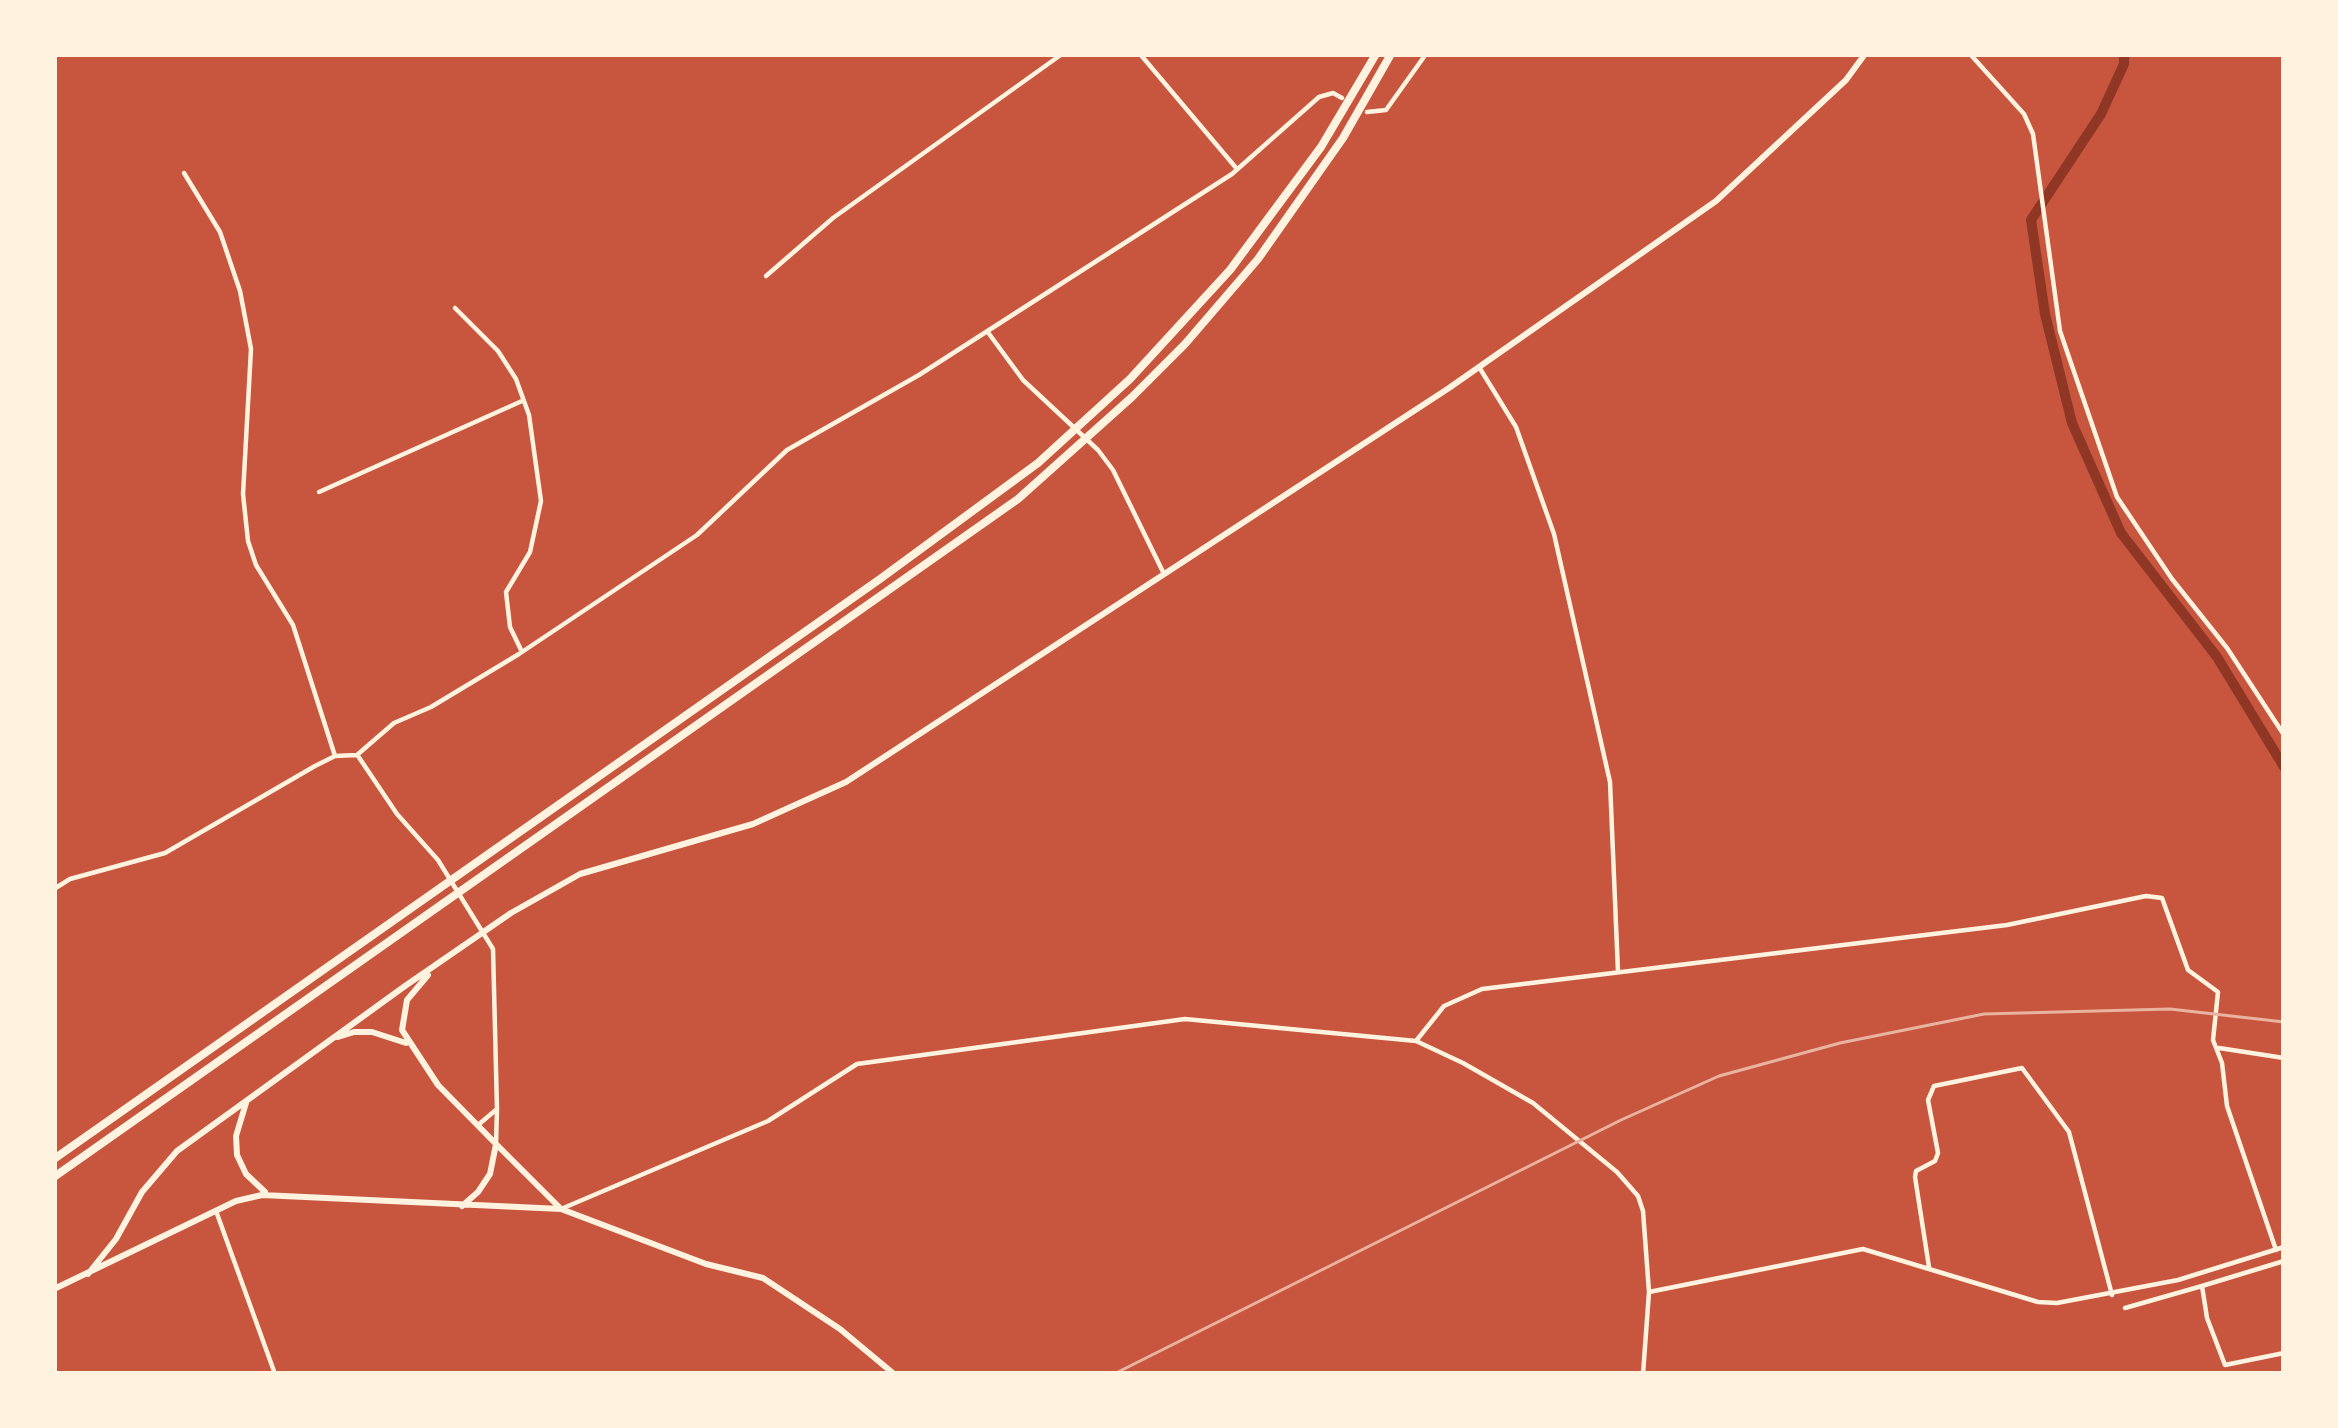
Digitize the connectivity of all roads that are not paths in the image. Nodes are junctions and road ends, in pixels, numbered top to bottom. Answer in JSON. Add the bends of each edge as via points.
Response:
{"nodes":[{"id":1,"x":1062,"y":54,"type":"edge"},
{"id":2,"x":1140,"y":54,"type":"edge"},
{"id":3,"x":1376,"y":54,"type":"edge"},
{"id":4,"x":1391,"y":54,"type":"edge"},
{"id":5,"x":1426,"y":54,"type":"edge"},
{"id":6,"x":1864,"y":54,"type":"edge"},
{"id":7,"x":1970,"y":54,"type":"edge"},
{"id":8,"x":1342,"y":98,"type":"dead end"},
{"id":9,"x":1367,"y":112,"type":"dead end"},
{"id":10,"x":1238,"y":169,"type":"junction"},
{"id":11,"x":184,"y":173,"type":"dead end"},
{"id":12,"x":766,"y":276,"type":"dead end"},
{"id":13,"x":455,"y":308,"type":"dead end"},
{"id":14,"x":987,"y":331,"type":"junction"},
{"id":15,"x":1479,"y":367,"type":"junction"},
{"id":16,"x":521,"y":401,"type":"junction"},
{"id":17,"x":319,"y":492,"type":"dead end"},
{"id":18,"x":1164,"y":574,"type":"junction"},
{"id":19,"x":522,"y":652,"type":"junction"},
{"id":20,"x":2284,"y":735,"type":"edge"},
{"id":21,"x":357,"y":755,"type":"junction"},
{"id":22,"x":335,"y":756,"type":"junction"},
{"id":23,"x":54,"y":889,"type":"edge"},
{"id":24,"x":434,"y":967,"type":"junction"},
{"id":25,"x":1618,"y":972,"type":"junction"},
{"id":26,"x":326,"y":1041,"type":"junction"},
{"id":27,"x":1416,"y":1041,"type":"junction"},
{"id":28,"x":409,"y":1044,"type":"junction"},
{"id":29,"x":2215,"y":1044,"type":"junction"},
{"id":30,"x":2284,"y":1058,"type":"edge"},
{"id":31,"x":247,"y":1100,"type":"junction"},
{"id":32,"x":497,"y":1109,"type":"junction"},
{"id":33,"x":477,"y":1125,"type":"junction"},
{"id":34,"x":496,"y":1144,"type":"junction"},
{"id":35,"x":54,"y":1159,"type":"edge"},
{"id":36,"x":54,"y":1178,"type":"edge"},
{"id":37,"x":269,"y":1195,"type":"junction"},
{"id":38,"x":462,"y":1206,"type":"junction"},
{"id":39,"x":561,"y":1209,"type":"junction"},
{"id":40,"x":216,"y":1211,"type":"junction"},
{"id":41,"x":2280,"y":1249,"type":"edge"},
{"id":42,"x":2284,"y":1261,"type":"edge"},
{"id":43,"x":1929,"y":1267,"type":"junction"},
{"id":44,"x":88,"y":1274,"type":"junction"},
{"id":45,"x":2202,"y":1286,"type":"junction"},
{"id":46,"x":54,"y":1289,"type":"edge"},
{"id":47,"x":1649,"y":1292,"type":"junction"},
{"id":48,"x":2112,"y":1294,"type":"junction"},
{"id":49,"x":2125,"y":1309,"type":"dead end"},
{"id":50,"x":2284,"y":1353,"type":"edge"},
{"id":51,"x":275,"y":1374,"type":"edge"},
{"id":52,"x":894,"y":1374,"type":"edge"},
{"id":53,"x":1642,"y":1374,"type":"edge"}],
"edges":[{"from":1,"to":12,"type":"street","via":[[833,218]]},
{"from":2,"to":10,"type":"street"},
{"from":3,"to":35,"type":"highway","via":[[1258,235],[1175,333],[1068,437],[931,543]]},
{"from":4,"to":36,"type":"highway","via":[[1258,259],[1185,344],[1079,446],[999,513]]},
{"from":5,"to":9,"type":"street","via":[[1387,110]]},
{"from":6,"to":15,"type":"street","via":[[1716,201]]},
{"from":7,"to":20,"type":"street","via":[[2033,134],[2060,331],[2117,497]]},
{"from":8,"to":10,"type":"street","via":[[1319,98]]},
{"from":10,"to":14,"type":"street"},
{"from":11,"to":22,"type":"street","via":[[220,232],[251,349],[248,541],[293,625]]},
{"from":13,"to":16,"type":"street","via":[[498,351]]},
{"from":14,"to":18,"type":"street","via":[[1113,470]]},
{"from":14,"to":19,"type":"street","via":[[787,450],[698,535]]},
{"from":15,"to":18,"type":"street"},
{"from":15,"to":25,"type":"street","via":[[1516,427],[1554,534],[1610,782]]},
{"from":16,"to":17,"type":"street"},
{"from":16,"to":19,"type":"street","via":[[541,501],[530,552],[506,592]]},
{"from":18,"to":24,"type":"street","via":[[846,782],[753,824],[580,874]]},
{"from":19,"to":21,"type":"street","via":[[394,723]]},
{"from":21,"to":22,"type":"street"},
{"from":21,"to":32,"type":"street","via":[[438,860],[493,956]]},
{"from":22,"to":23,"type":"street","via":[[165,853]]},
{"from":24,"to":26,"type":"street"},
{"from":24,"to":28,"type":"street","via":[[407,1000],[402,1030]]},
{"from":25,"to":27,"type":"street","via":[[1482,989],[1444,1006]]},
{"from":25,"to":29,"type":"street","via":[[2007,926],[2155,896],[2165,903],[2188,970],[2218,992]]},
{"from":26,"to":28,"type":"street","via":[[353,1031]]},
{"from":26,"to":31,"type":"street"},
{"from":27,"to":39,"type":"street","via":[[1185,1019],[856,1064],[767,1121]]},
{"from":27,"to":47,"type":"street","via":[[1520,1094],[1617,1172],[1643,1211]]},
{"from":28,"to":33,"type":"street"},
{"from":29,"to":30,"type":"street"},
{"from":29,"to":41,"type":"street","via":[[2232,1122]]},
{"from":31,"to":37,"type":"street","via":[[237,1155]]},
{"from":31,"to":44,"type":"street","via":[[177,1151]]},
{"from":32,"to":33,"type":"street"},
{"from":32,"to":34,"type":"street"},
{"from":33,"to":34,"type":"street"},
{"from":34,"to":38,"type":"street","via":[[490,1174]]},
{"from":34,"to":39,"type":"street"},
{"from":37,"to":38,"type":"street"},
{"from":37,"to":40,"type":"street"},
{"from":38,"to":39,"type":"street"},
{"from":39,"to":52,"type":"street","via":[[763,1278]]},
{"from":40,"to":44,"type":"street"},
{"from":40,"to":51,"type":"street"},
{"from":41,"to":48,"type":"street"},
{"from":42,"to":45,"type":"street"},
{"from":43,"to":47,"type":"street","via":[[1863,1250]]},
{"from":43,"to":48,"type":"street","via":[[2038,1302]]},
{"from":43,"to":48,"type":"street","via":[[1915,1177],[1938,1153],[1928,1100],[1934,1086],[2022,1068],[2069,1132]]},
{"from":44,"to":46,"type":"street"},
{"from":45,"to":49,"type":"street"},
{"from":45,"to":50,"type":"street","via":[[2225,1365]]},
{"from":47,"to":53,"type":"street"}]}
